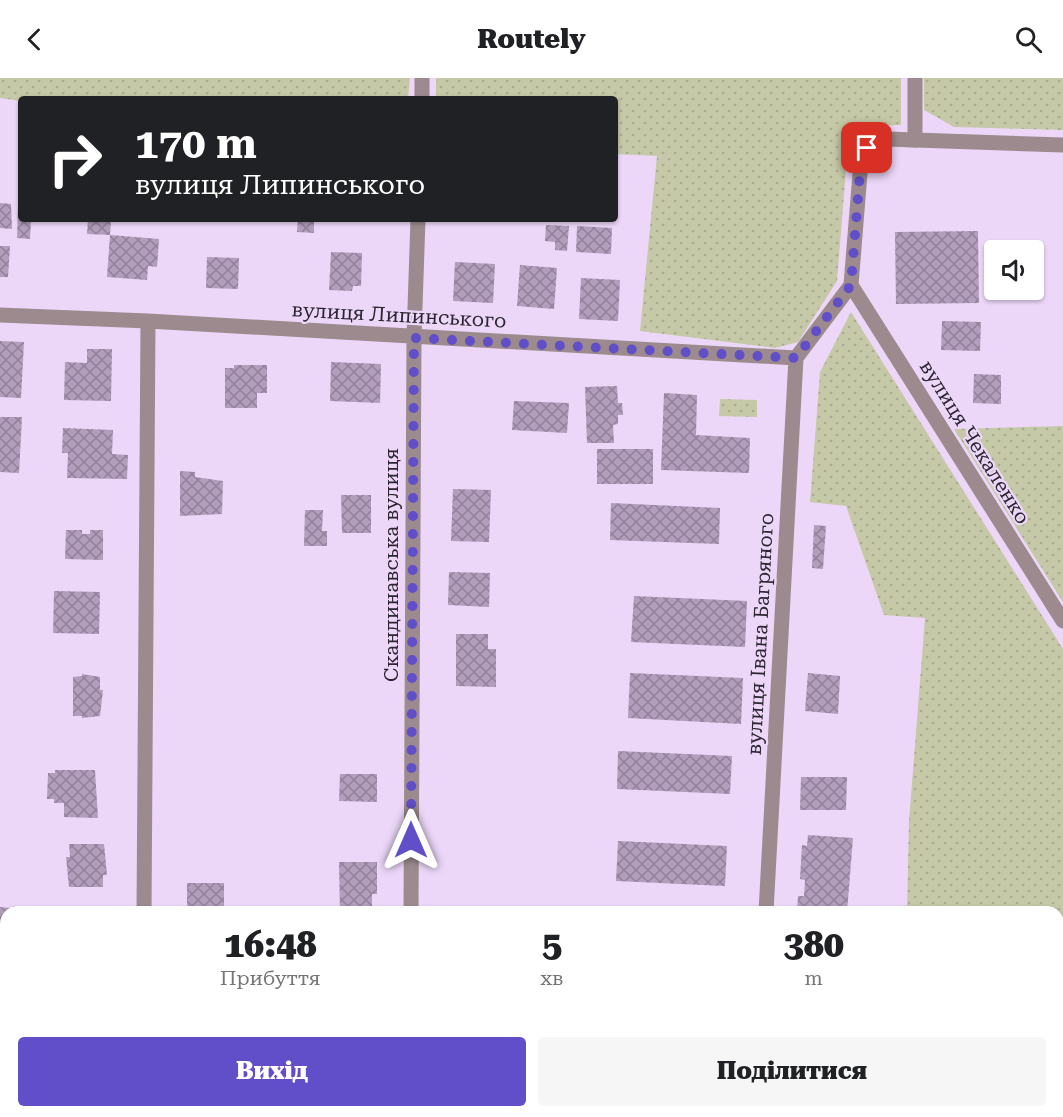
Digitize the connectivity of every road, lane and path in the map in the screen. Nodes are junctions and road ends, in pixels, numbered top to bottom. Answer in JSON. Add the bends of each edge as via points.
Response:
{"nodes":[{"id":1,"x":422,"y":78,"type":"edge"},
{"id":2,"x":915,"y":78,"type":"edge"},
{"id":3,"x":422,"y":96,"type":"edge"},
{"id":4,"x":915,"y":140,"type":"junction"},
{"id":5,"x":1063,"y":145,"type":"edge"},
{"id":6,"x":418,"y":222,"type":"edge"},
{"id":7,"x":851,"y":285,"type":"junction"},
{"id":8,"x":0,"y":315,"type":"edge"},
{"id":9,"x":148,"y":321,"type":"junction"},
{"id":10,"x":414,"y":338,"type":"junction"},
{"id":11,"x":796,"y":358,"type":"junction"},
{"id":12,"x":1063,"y":621,"type":"edge"},
{"id":13,"x":144,"y":906,"type":"edge"},
{"id":14,"x":411,"y":906,"type":"edge"},
{"id":15,"x":766,"y":906,"type":"edge"}],
"edges":[{"from":1,"to":3,"type":"street"},
{"from":2,"to":4,"type":"street"},
{"from":4,"to":5,"type":"street"},
{"from":4,"to":7,"type":"street","via":[[879,140],[867,148],[861,160]]},
{"from":6,"to":10,"type":"street","name":"Скандинавська вулиця"},
{"from":7,"to":11,"type":"street"},
{"from":7,"to":12,"type":"street","name":"вулиця Чекаленко"},
{"from":8,"to":9,"type":"street","name":"вулиця Липинського"},
{"from":9,"to":10,"type":"street","name":"вулиця Липинського"},
{"from":9,"to":13,"type":"street"},
{"from":10,"to":11,"type":"street","name":"вулиця Липинського"},
{"from":10,"to":14,"type":"street","name":"Скандинавська вулиця"},
{"from":11,"to":15,"type":"street","name":"вулиця Івана Багряного"}]}
